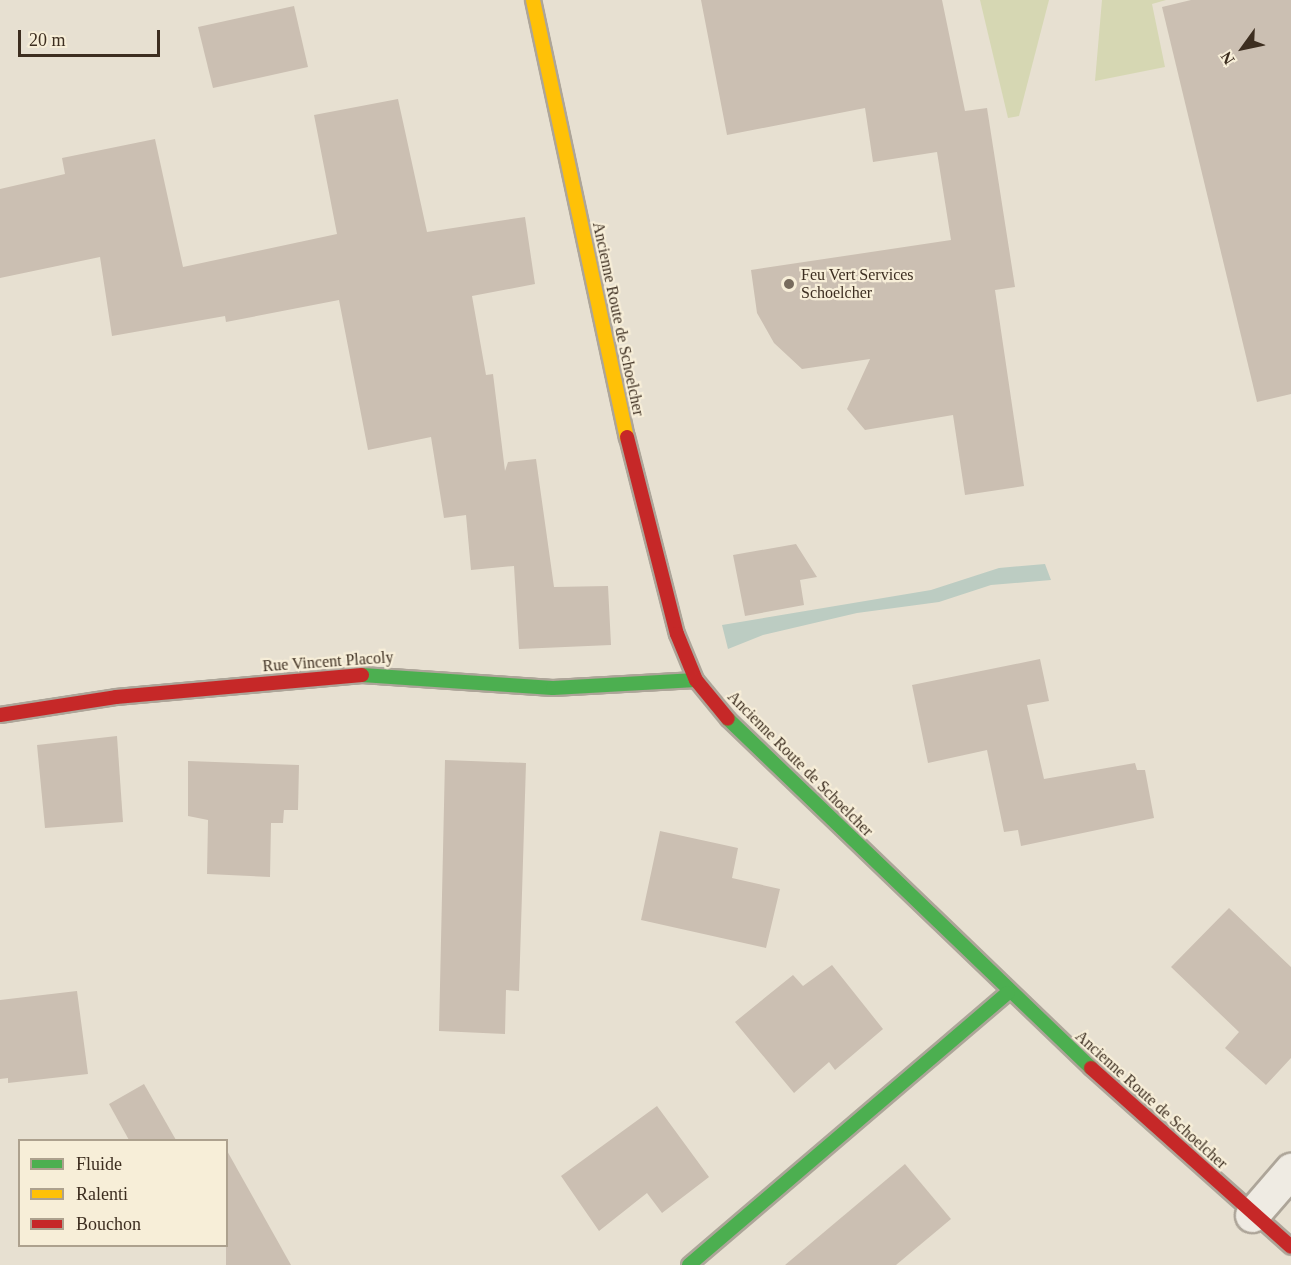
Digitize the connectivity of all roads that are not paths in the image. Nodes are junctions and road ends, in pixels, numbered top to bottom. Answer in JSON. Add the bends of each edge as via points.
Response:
{"nodes":[{"id":1,"x":533,"y":0,"type":"edge"},
{"id":2,"x":696,"y":680,"type":"junction"},
{"id":3,"x":0,"y":715,"type":"edge"},
{"id":4,"x":1008,"y":993,"type":"junction"},
{"id":5,"x":1291,"y":1170,"type":"edge"},
{"id":6,"x":1252,"y":1215,"type":"junction"},
{"id":7,"x":1291,"y":1247,"type":"edge"},
{"id":8,"x":689,"y":1265,"type":"edge"}],
"edges":[{"from":1,"to":2,"type":"main road","name":"Ancienne Route de Schoelcher","via":[[643,512],[677,634]]},
{"from":2,"to":3,"type":"main road","name":"Rue Vincent Placoly","via":[[553,688],[385,673],[116,697]]},
{"from":2,"to":4,"type":"main road","name":"Ancienne Route de Schoelcher","via":[[725,716]]},
{"from":4,"to":6,"type":"main road","name":"Ancienne Route de Schoelcher"},
{"from":4,"to":8,"type":"main road"},
{"from":5,"to":6,"type":"street"},
{"from":6,"to":7,"type":"main road","name":"Ancienne Route de Schoelcher"}]}
